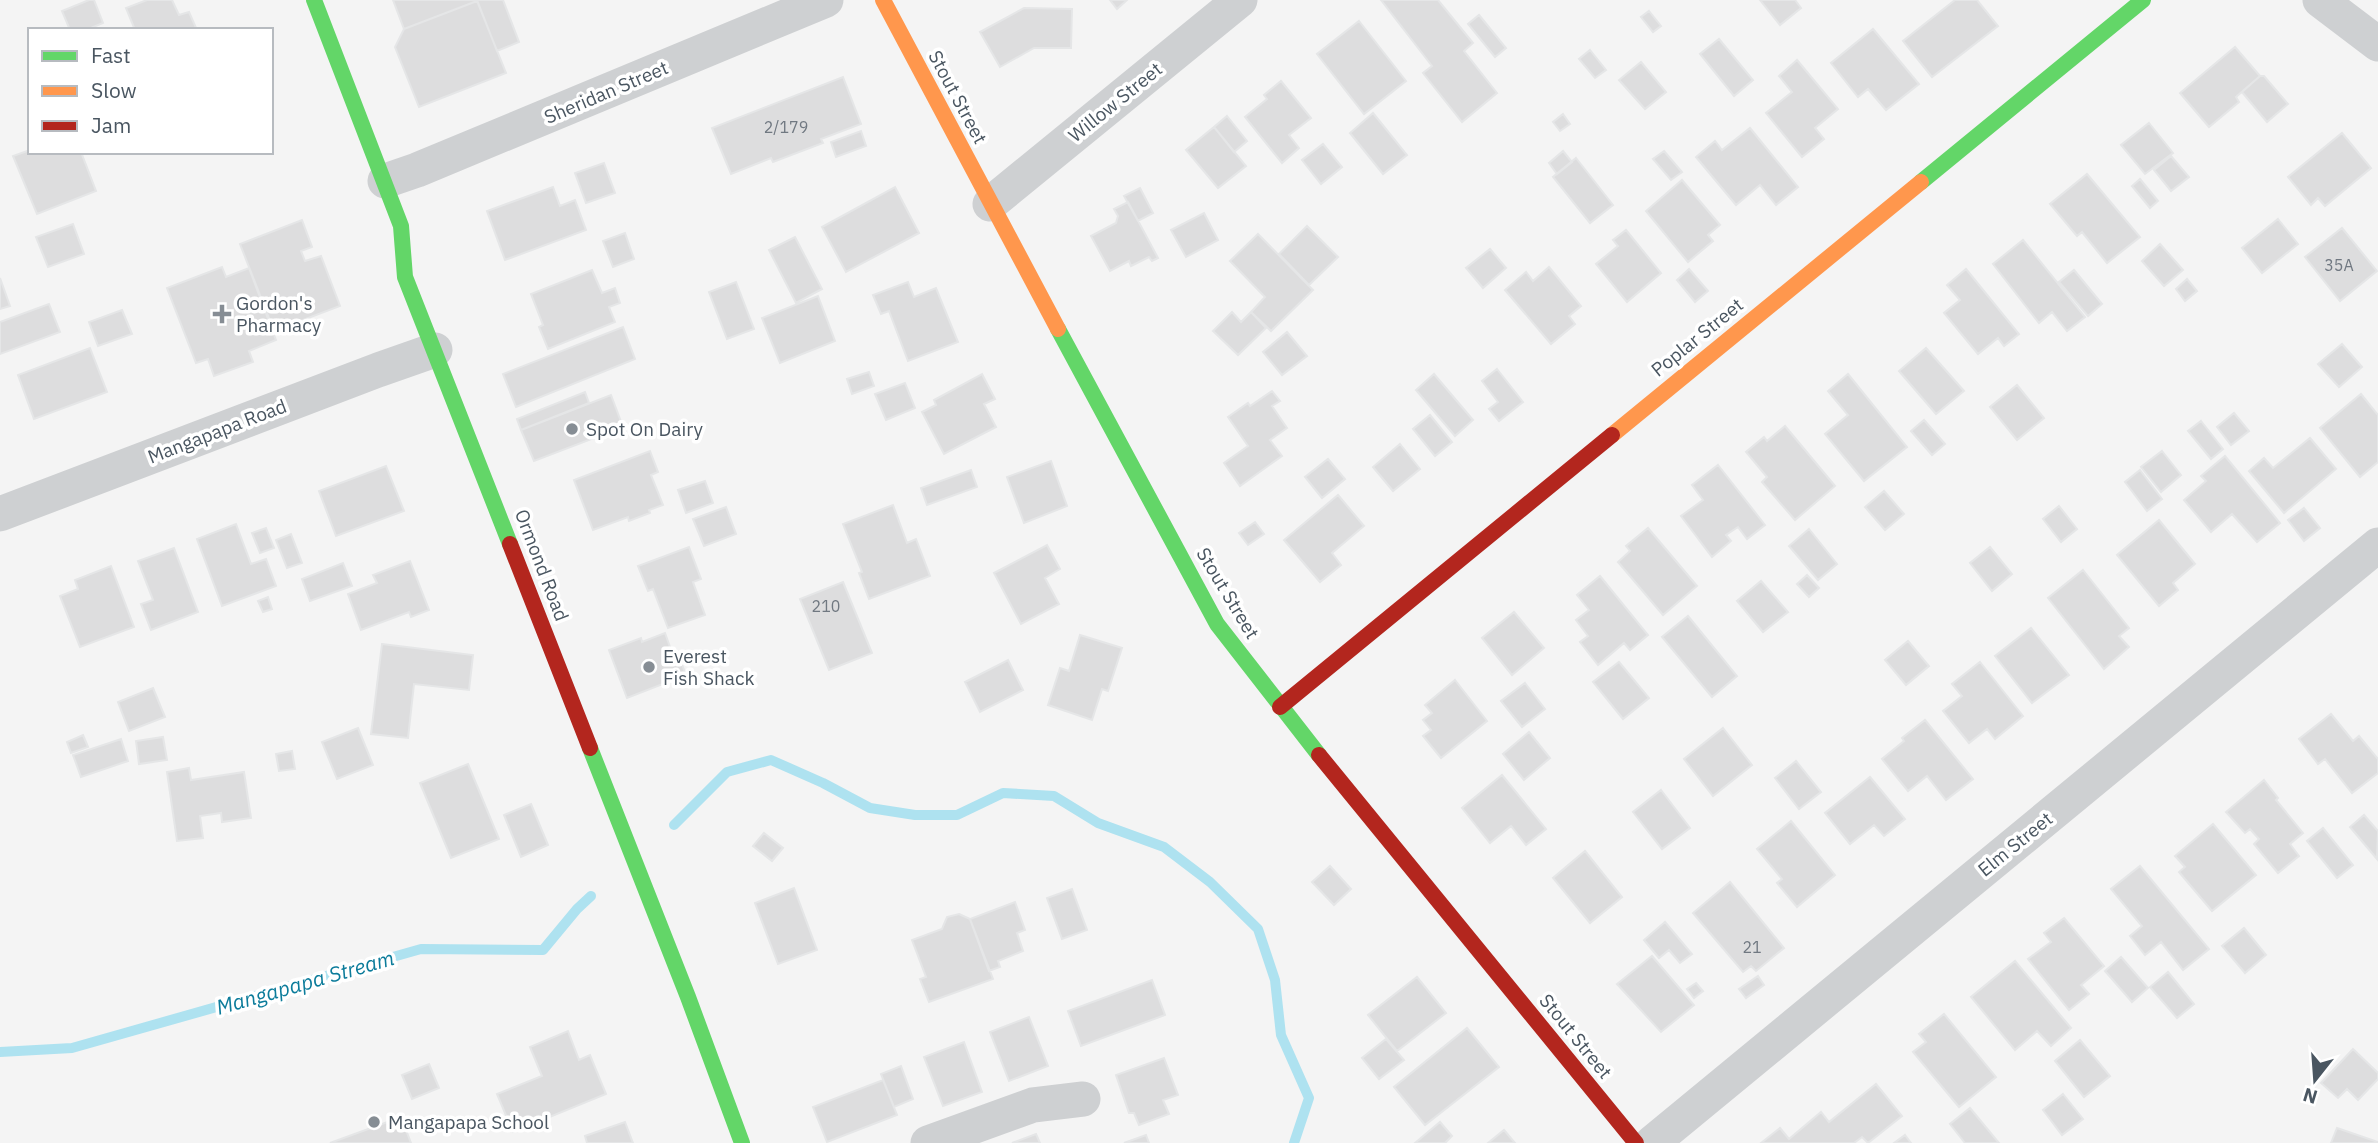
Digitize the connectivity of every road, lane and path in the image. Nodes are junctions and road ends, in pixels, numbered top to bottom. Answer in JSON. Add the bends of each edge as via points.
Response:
{"nodes":[{"id":1,"x":314,"y":0,"type":"edge"},
{"id":2,"x":826,"y":0,"type":"edge"},
{"id":3,"x":883,"y":0,"type":"edge"},
{"id":4,"x":1240,"y":0,"type":"edge"},
{"id":5,"x":2143,"y":0,"type":"edge"},
{"id":6,"x":2320,"y":0,"type":"edge"},
{"id":7,"x":2378,"y":44,"type":"edge"},
{"id":8,"x":384,"y":181,"type":"junction"},
{"id":9,"x":990,"y":204,"type":"junction"},
{"id":10,"x":435,"y":350,"type":"junction"},
{"id":11,"x":0,"y":514,"type":"edge"},
{"id":12,"x":2378,"y":545,"type":"edge"},
{"id":13,"x":1280,"y":707,"type":"junction"},
{"id":14,"x":1083,"y":1099,"type":"dead end"},
{"id":15,"x":742,"y":1143,"type":"edge"},
{"id":16,"x":928,"y":1143,"type":"edge"},
{"id":17,"x":1636,"y":1143,"type":"edge"},
{"id":18,"x":1652,"y":1143,"type":"edge"}],
"edges":[{"from":1,"to":8,"type":"street","name":"Ormond Road"},
{"from":2,"to":8,"type":"street","name":"Sheridan Street"},
{"from":3,"to":9,"type":"street","name":"Stout Street"},
{"from":4,"to":9,"type":"street","name":"Willow Street"},
{"from":5,"to":13,"type":"street","name":"Poplar Street"},
{"from":6,"to":7,"type":"street"},
{"from":8,"to":10,"type":"street","name":"Ormond Road","via":[[401,226],[405,277]]},
{"from":9,"to":13,"type":"street","name":"Stout Street","via":[[1217,624]]},
{"from":10,"to":11,"type":"street","name":"Mangapapa Road"},
{"from":10,"to":15,"type":"street","name":"Ormond Road"},
{"from":12,"to":18,"type":"street","name":"Elm Street"},
{"from":13,"to":17,"type":"street","name":"Stout Street"},
{"from":14,"to":16,"type":"street","via":[[1033,1105]]}]}
